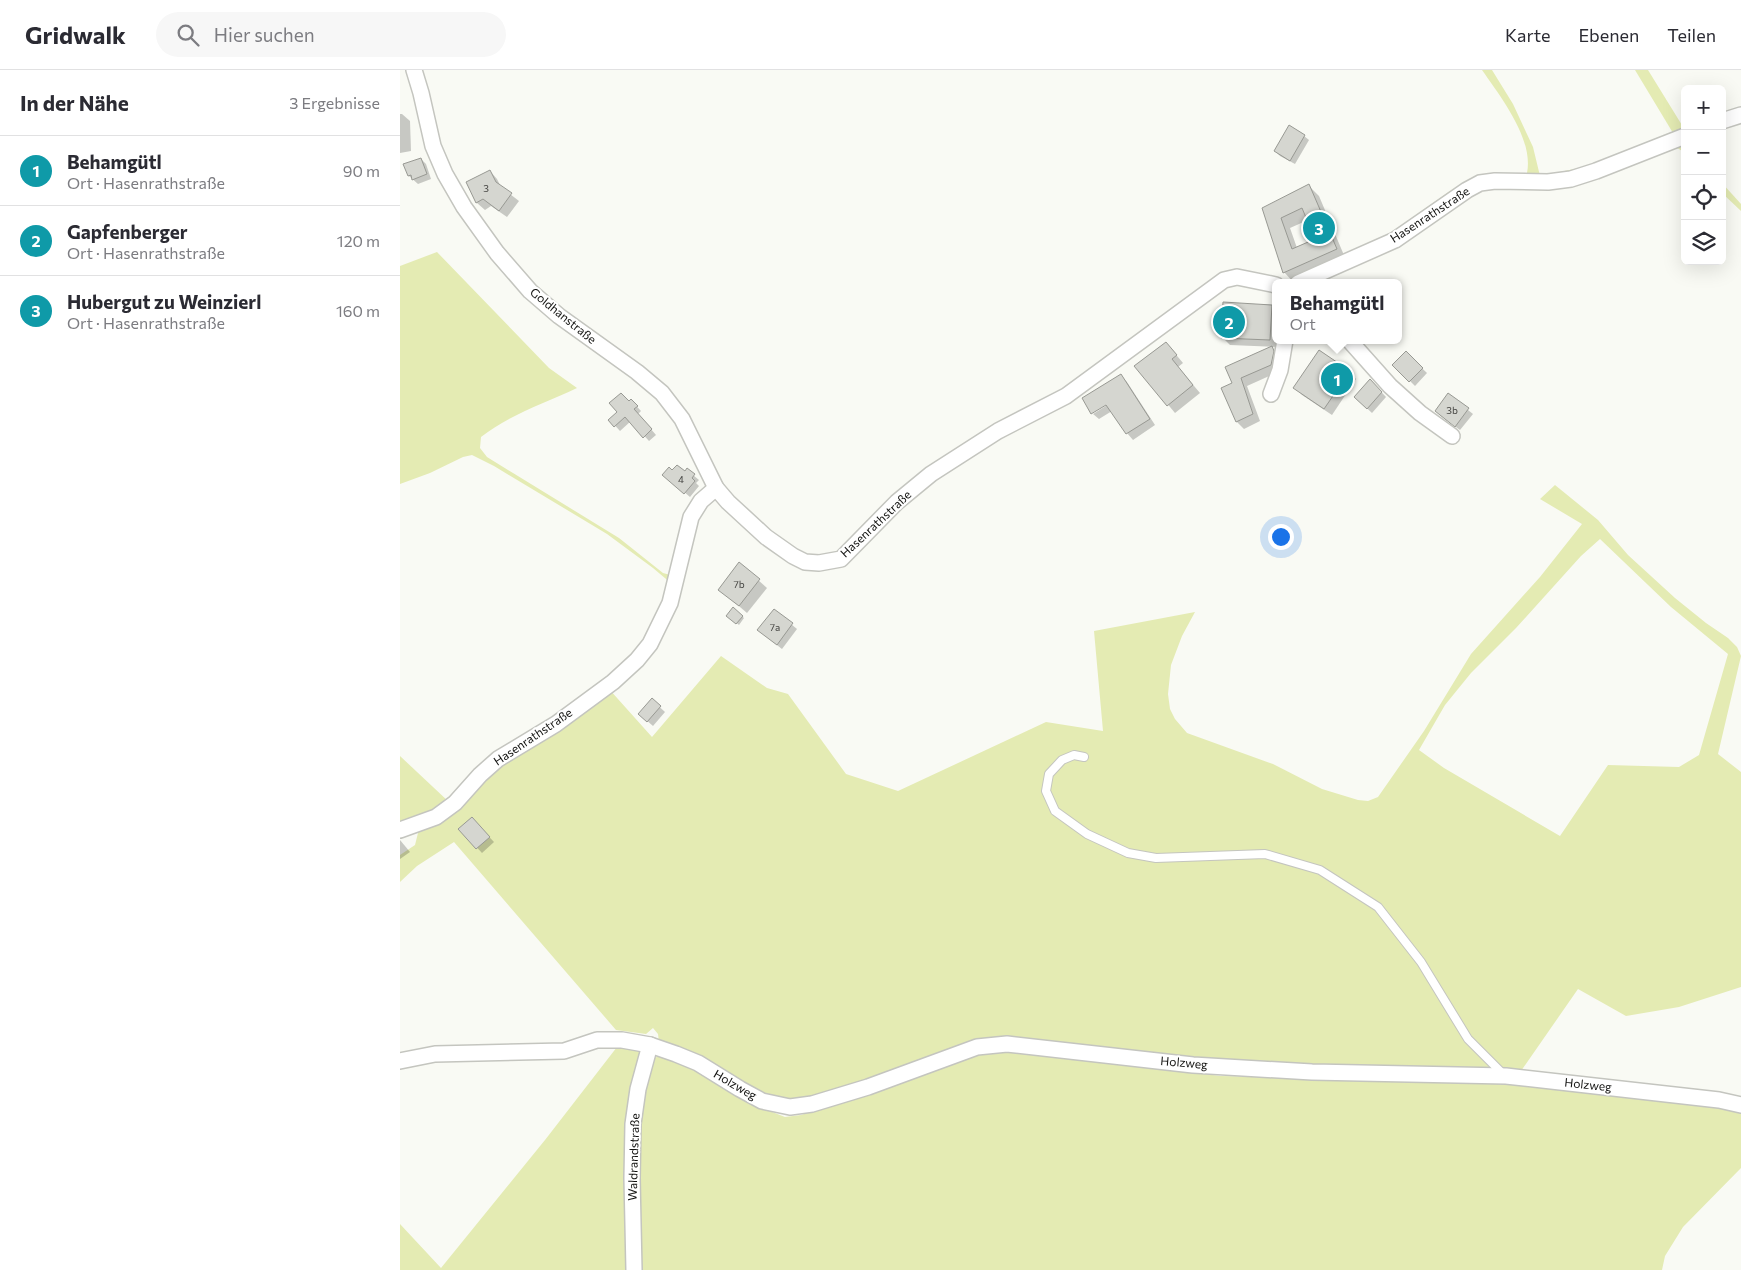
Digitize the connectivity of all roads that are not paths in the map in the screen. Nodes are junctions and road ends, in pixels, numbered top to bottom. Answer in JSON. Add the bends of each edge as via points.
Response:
{"nodes":[{"id":1,"x":414,"y":70,"type":"edge"},
{"id":2,"x":1741,"y":114,"type":"edge"},
{"id":3,"x":1726,"y":120,"type":"edge"},
{"id":4,"x":1681,"y":138,"type":"edge"},
{"id":5,"x":1307,"y":279,"type":"edge"},
{"id":6,"x":1272,"y":284,"type":"edge"},
{"id":7,"x":1283,"y":344,"type":"edge"},
{"id":8,"x":1353,"y":344,"type":"edge"},
{"id":9,"x":1271,"y":394,"type":"dead end"},
{"id":10,"x":1452,"y":436,"type":"dead end"},
{"id":11,"x":716,"y":488,"type":"junction"},
{"id":12,"x":1084,"y":757,"type":"dead end"},
{"id":13,"x":400,"y":830,"type":"edge"},
{"id":14,"x":650,"y":1045,"type":"junction"},
{"id":15,"x":400,"y":1060,"type":"edge"},
{"id":16,"x":1506,"y":1076,"type":"junction"},
{"id":17,"x":1741,"y":1105,"type":"edge"},
{"id":18,"x":634,"y":1270,"type":"edge"}],
"edges":[{"from":1,"to":11,"type":"street","name":"Goldhanstraße","via":[[433,146],[445,174],[497,253],[530,291],[559,316],[662,393],[682,419]]},
{"from":2,"to":3,"type":"street"},
{"from":4,"to":5,"type":"street","name":"Hasenrathstraße","via":[[1571,179],[1480,183],[1395,240]]},
{"from":6,"to":11,"type":"street","name":"Hasenrathstraße","via":[[1237,277],[1224,280],[1066,396],[998,431],[931,474],[897,502],[841,559],[819,563],[805,562],[793,556],[766,538]]},
{"from":7,"to":9,"type":"street","via":[[1280,370]]},
{"from":8,"to":10,"type":"street","via":[[1390,386]]},
{"from":11,"to":13,"type":"street","name":"Hasenrathstraße","via":[[701,501],[691,517],[670,603],[650,644],[637,660],[556,724],[498,759],[455,804],[436,817]]},
{"from":12,"to":16,"type":"lane","via":[[1074,755],[1062,760],[1049,774],[1046,791],[1055,811],[1087,834],[1128,853],[1156,858],[1266,854],[1320,870],[1378,907],[1421,962],[1468,1039]]},
{"from":14,"to":15,"type":"street","via":[[597,1040],[564,1051],[434,1054]]},
{"from":14,"to":16,"type":"street","name":"Holzweg","via":[[698,1064],[762,1101],[790,1107],[859,1090],[977,1047],[1007,1044],[1193,1065],[1312,1072]]},
{"from":14,"to":18,"type":"street","name":"Waldrandstraße","via":[[633,1124]]},
{"from":16,"to":17,"type":"street","name":"Holzweg"}]}
